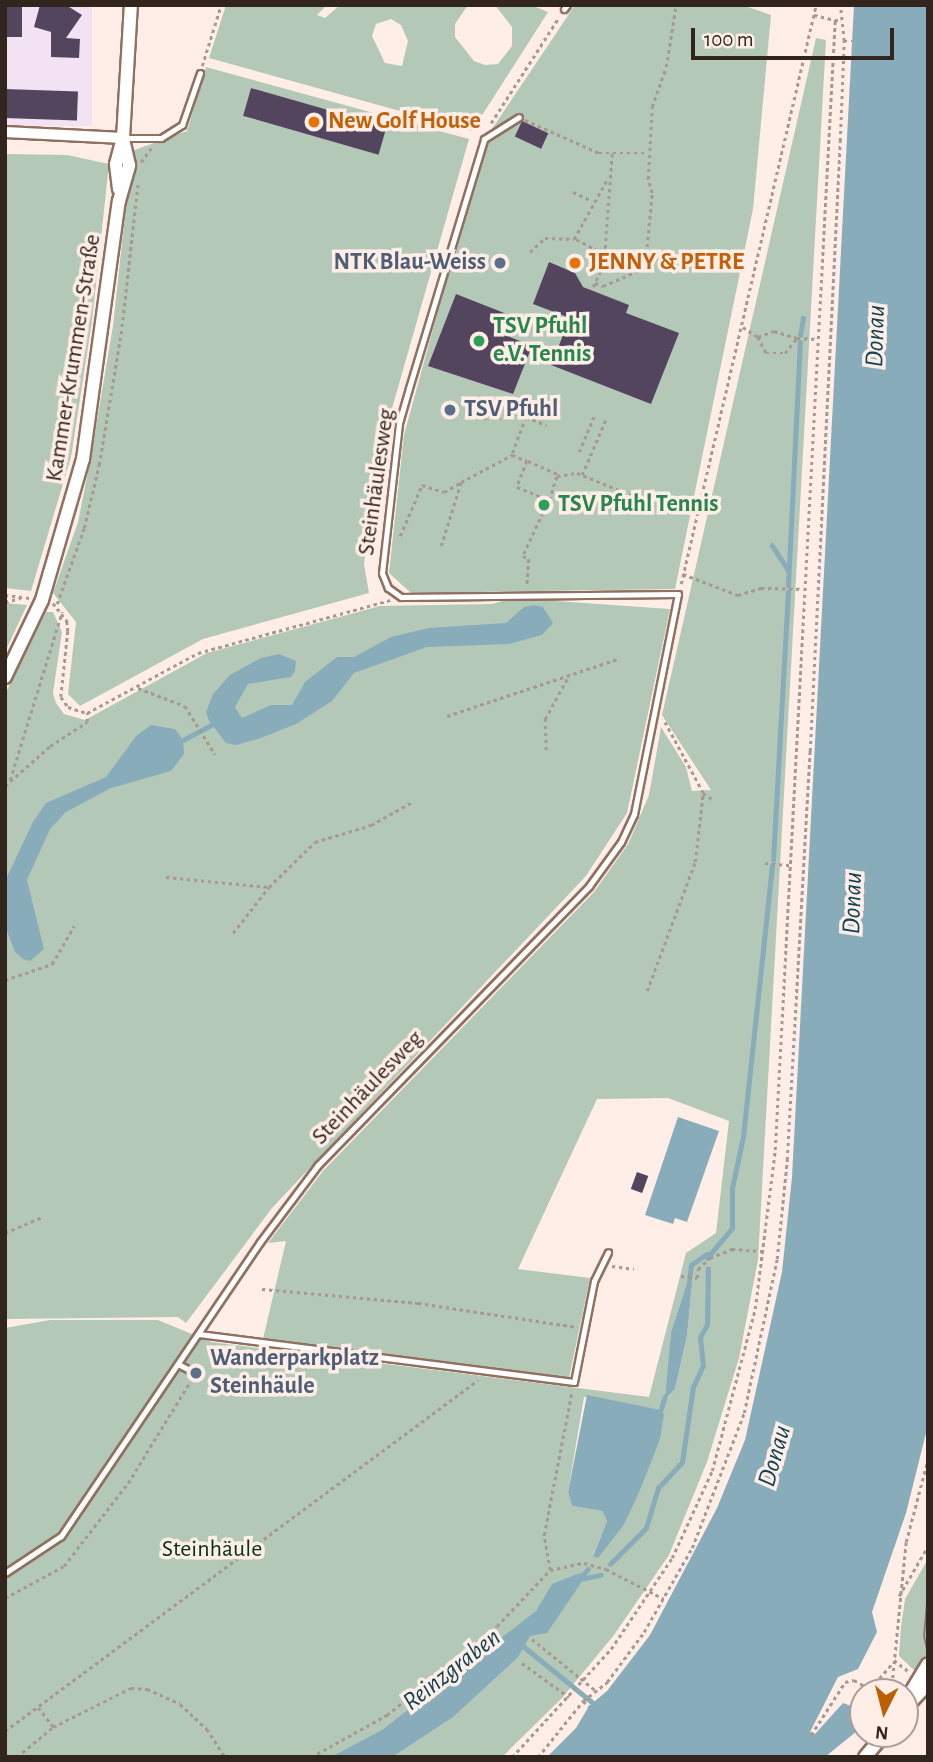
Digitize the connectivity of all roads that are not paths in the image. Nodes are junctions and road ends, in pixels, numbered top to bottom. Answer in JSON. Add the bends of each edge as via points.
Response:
{"nodes":[{"id":1,"x":131,"y":5,"type":"edge"},
{"id":2,"x":200,"y":73,"type":"road end"},
{"id":3,"x":519,"y":117,"type":"road end"},
{"id":4,"x":5,"y":132,"type":"edge"},
{"id":5,"x":123,"y":138,"type":"junction"},
{"id":6,"x":5,"y":677,"type":"edge"},
{"id":7,"x":608,"y":1252,"type":"dead end"},
{"id":8,"x":199,"y":1335,"type":"junction"},
{"id":9,"x":180,"y":1365,"type":"junction"},
{"id":10,"x":195,"y":1373,"type":"road end"},
{"id":11,"x":5,"y":1573,"type":"edge"}],
"edges":[{"from":1,"to":5,"type":"street","name":"Kammer-Krummen-Straße"},
{"from":2,"to":5,"type":"lane","via":[[182,125],[161,138]]},
{"from":3,"to":8,"type":"lane","name":"Steinhäulesweg","via":[[484,139],[399,423],[382,573],[388,588],[401,597],[678,594],[634,814],[621,842],[589,886],[318,1165]]},
{"from":4,"to":5,"type":"street"},
{"from":5,"to":6,"type":"street","name":"Kammer-Krummen-Straße","via":[[129,165],[77,483],[42,600]]},
{"from":7,"to":8,"type":"lane","via":[[584,1328],[574,1382]]},
{"from":8,"to":9,"type":"lane","name":"Steinhäulesweg"},
{"from":9,"to":10,"type":"lane"},
{"from":9,"to":11,"type":"lane","name":"Steinhäulesweg","via":[[61,1536]]}]}
